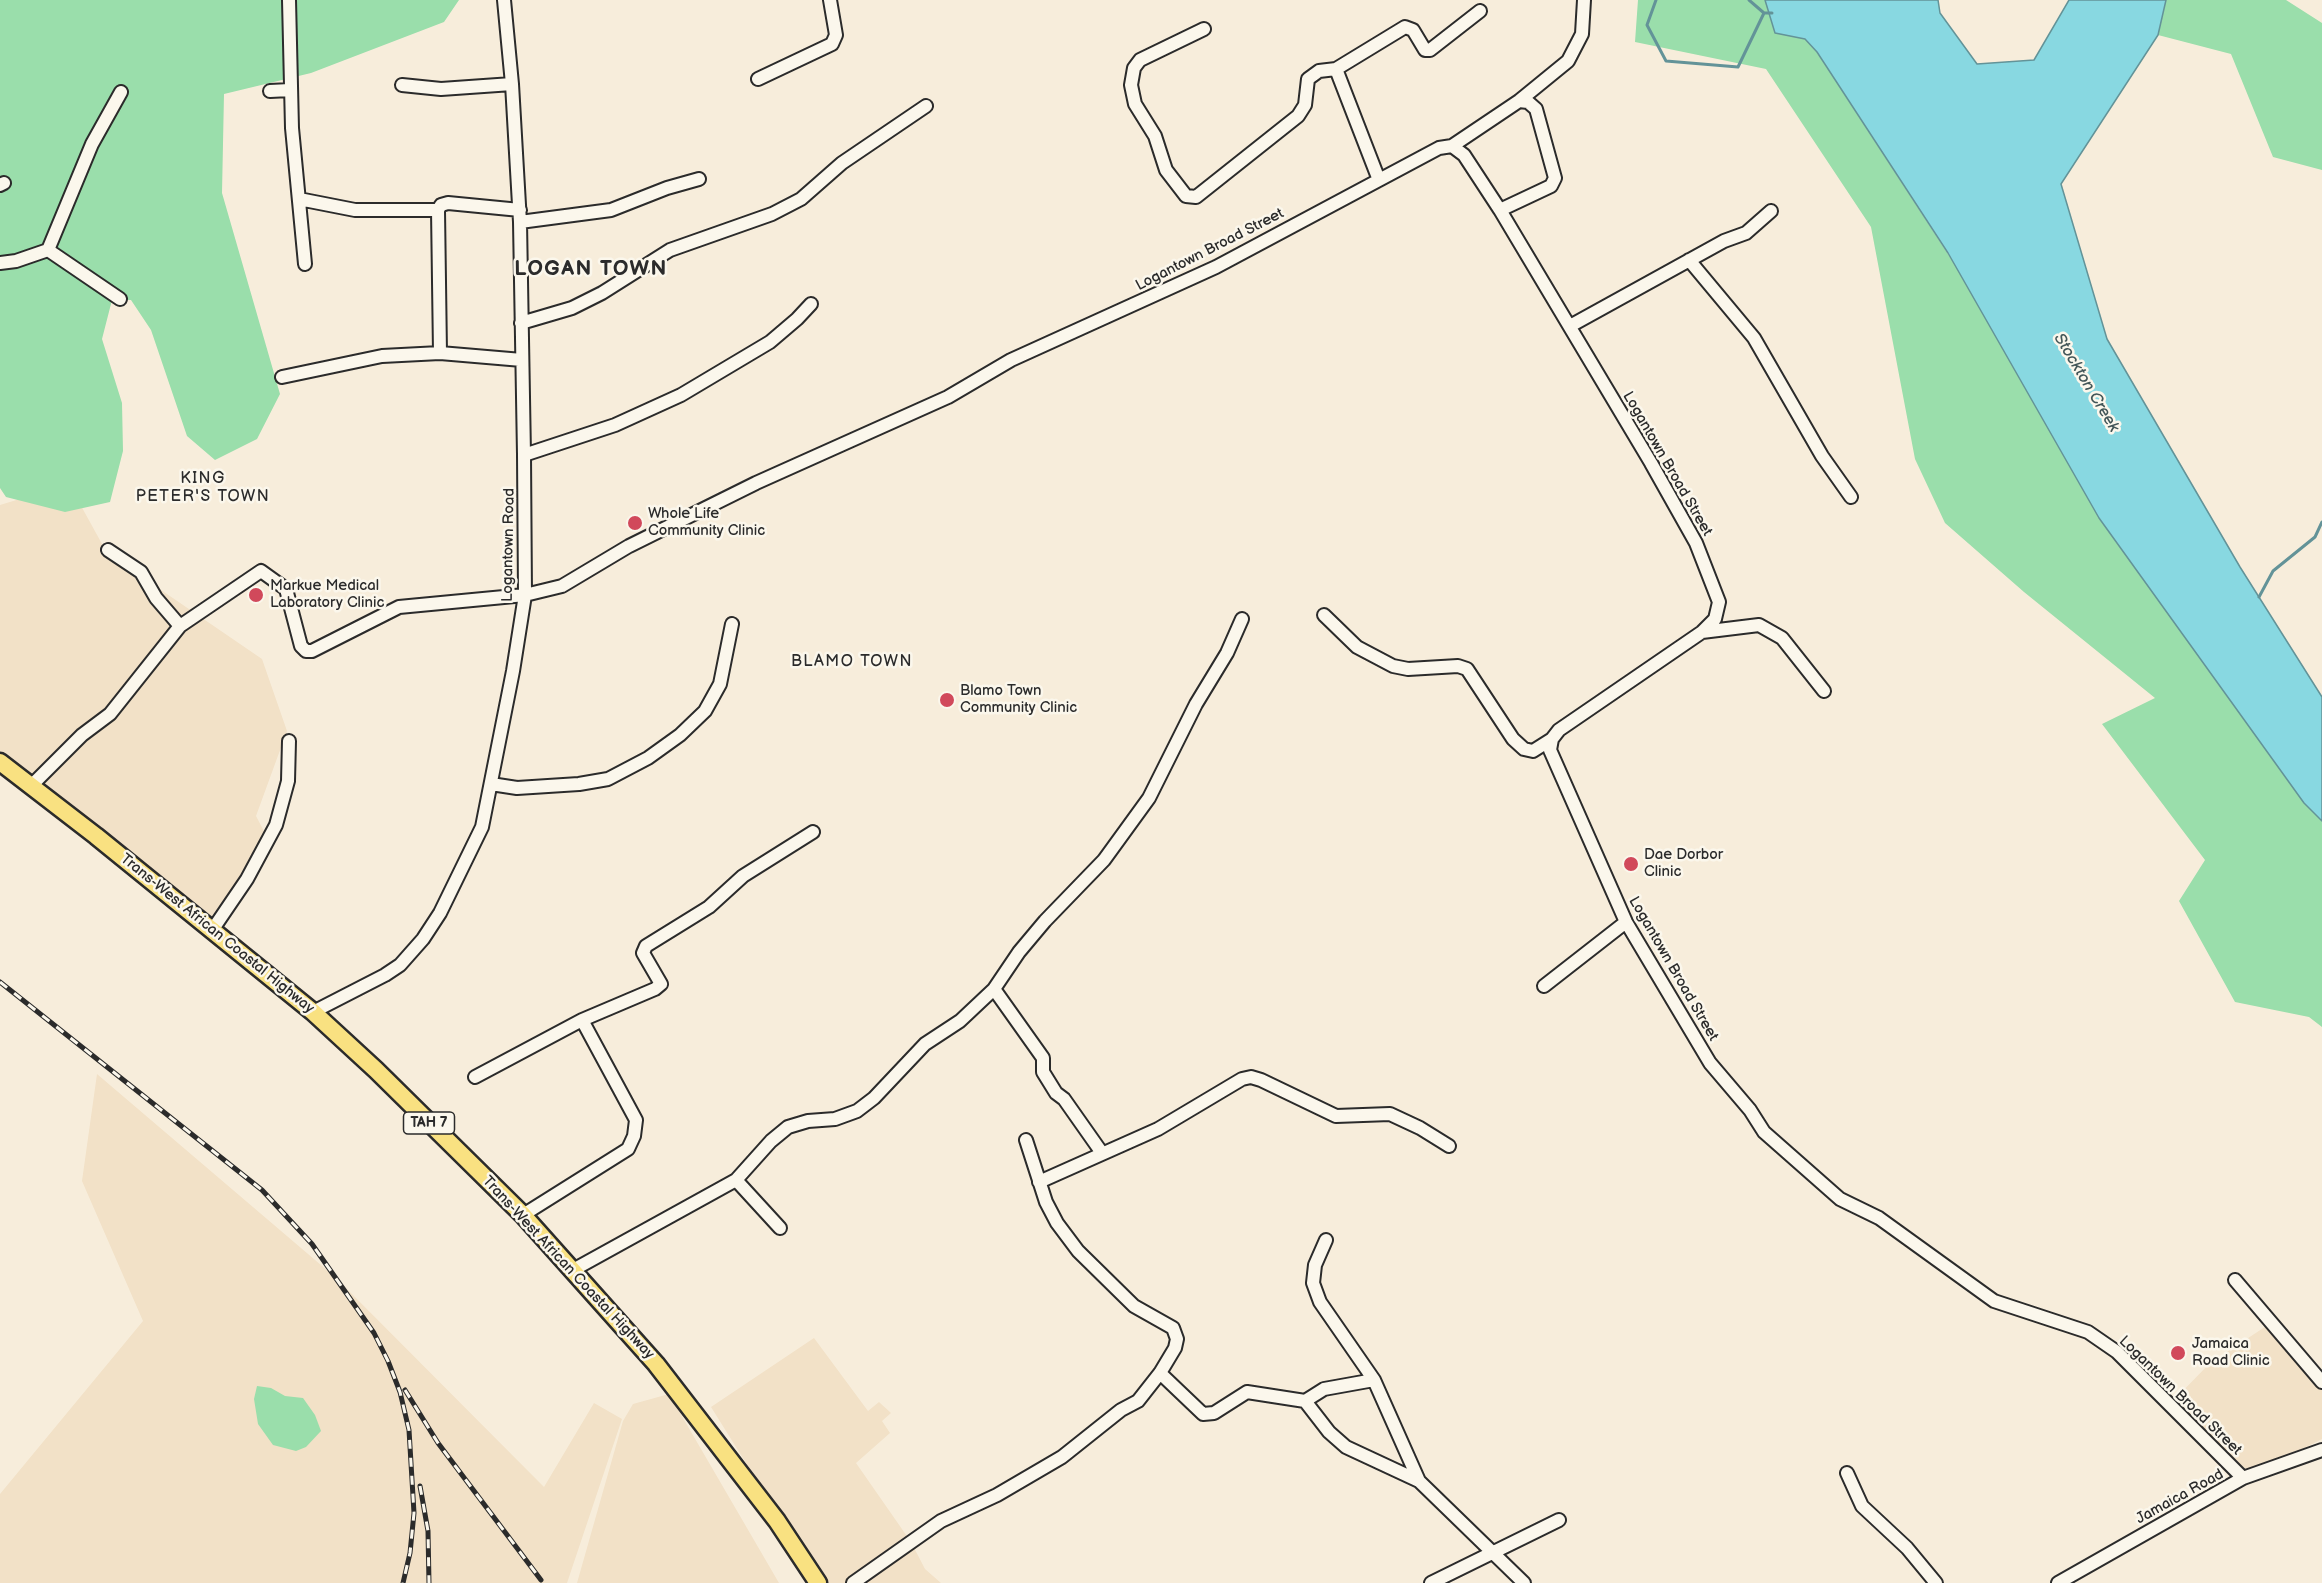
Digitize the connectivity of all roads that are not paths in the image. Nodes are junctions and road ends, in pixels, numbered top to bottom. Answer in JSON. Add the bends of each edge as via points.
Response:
{"nodes":[{"id":1,"x":289,"y":0,"type":"edge"},
{"id":2,"x":504,"y":0,"type":"edge"},
{"id":3,"x":830,"y":0,"type":"edge"},
{"id":4,"x":1584,"y":0,"type":"edge"},
{"id":5,"x":1480,"y":11,"type":"dead end"},
{"id":6,"x":1204,"y":28,"type":"dead end"},
{"id":7,"x":1336,"y":69,"type":"junction"},
{"id":8,"x":758,"y":79,"type":"dead end"},
{"id":9,"x":512,"y":84,"type":"junction"},
{"id":10,"x":402,"y":85,"type":"dead end"},
{"id":11,"x":290,"y":90,"type":"junction"},
{"id":12,"x":270,"y":91,"type":"dead end"},
{"id":13,"x":121,"y":92,"type":"dead end"},
{"id":14,"x":1519,"y":101,"type":"junction"},
{"id":15,"x":926,"y":106,"type":"dead end"},
{"id":16,"x":1452,"y":146,"type":"junction"},
{"id":17,"x":699,"y":179,"type":"dead end"},
{"id":18,"x":1379,"y":180,"type":"junction"},
{"id":19,"x":299,"y":199,"type":"junction"},
{"id":20,"x":438,"y":210,"type":"junction"},
{"id":21,"x":1500,"y":210,"type":"junction"},
{"id":22,"x":1771,"y":211,"type":"dead end"},
{"id":23,"x":520,"y":216,"type":"junction"},
{"id":24,"x":48,"y":250,"type":"junction"},
{"id":25,"x":1689,"y":260,"type":"junction"},
{"id":26,"x":0,"y":263,"type":"edge"},
{"id":27,"x":306,"y":264,"type":"dead end"},
{"id":28,"x":120,"y":299,"type":"dead end"},
{"id":29,"x":811,"y":304,"type":"dead end"},
{"id":30,"x":521,"y":323,"type":"junction"},
{"id":31,"x":1570,"y":326,"type":"junction"},
{"id":32,"x":440,"y":353,"type":"junction"},
{"id":33,"x":522,"y":360,"type":"junction"},
{"id":34,"x":282,"y":377,"type":"dead end"},
{"id":35,"x":524,"y":455,"type":"junction"},
{"id":36,"x":1851,"y":497,"type":"dead end"},
{"id":37,"x":108,"y":550,"type":"dead end"},
{"id":38,"x":525,"y":595,"type":"junction"},
{"id":39,"x":1324,"y":615,"type":"dead end"},
{"id":40,"x":1242,"y":619,"type":"dead end"},
{"id":41,"x":732,"y":624,"type":"dead end"},
{"id":42,"x":180,"y":626,"type":"junction"},
{"id":43,"x":1702,"y":632,"type":"junction"},
{"id":44,"x":1824,"y":691,"type":"dead end"},
{"id":45,"x":1552,"y":739,"type":"junction"},
{"id":46,"x":289,"y":741,"type":"dead end"},
{"id":47,"x":0,"y":762,"type":"edge"},
{"id":48,"x":491,"y":784,"type":"junction"},
{"id":49,"x":31,"y":786,"type":"junction"},
{"id":50,"x":813,"y":832,"type":"dead end"},
{"id":51,"x":1626,"y":922,"type":"junction"},
{"id":52,"x":213,"y":930,"type":"junction"},
{"id":53,"x":1544,"y":986,"type":"dead end"},
{"id":54,"x":994,"y":989,"type":"junction"},
{"id":55,"x":313,"y":1012,"type":"junction"},
{"id":56,"x":582,"y":1020,"type":"junction"},
{"id":57,"x":476,"y":1077,"type":"dead end"},
{"id":58,"x":1026,"y":1140,"type":"dead end"},
{"id":59,"x":1449,"y":1146,"type":"dead end"},
{"id":60,"x":1102,"y":1153,"type":"junction"},
{"id":61,"x":736,"y":1180,"type":"junction"},
{"id":62,"x":1039,"y":1182,"type":"junction"},
{"id":63,"x":523,"y":1215,"type":"junction"},
{"id":64,"x":780,"y":1228,"type":"dead end"},
{"id":65,"x":1326,"y":1240,"type":"dead end"},
{"id":66,"x":573,"y":1270,"type":"junction"},
{"id":67,"x":2235,"y":1280,"type":"dead end"},
{"id":68,"x":1160,"y":1373,"type":"junction"},
{"id":69,"x":1374,"y":1380,"type":"junction"},
{"id":70,"x":2322,"y":1382,"type":"edge"},
{"id":71,"x":1305,"y":1401,"type":"junction"},
{"id":72,"x":2322,"y":1450,"type":"edge"},
{"id":73,"x":1847,"y":1473,"type":"dead end"},
{"id":74,"x":2243,"y":1478,"type":"junction"},
{"id":75,"x":1419,"y":1481,"type":"junction"},
{"id":76,"x":1559,"y":1520,"type":"dead end"},
{"id":77,"x":1494,"y":1552,"type":"junction"},
{"id":78,"x":818,"y":1583,"type":"edge"},
{"id":79,"x":853,"y":1583,"type":"edge"},
{"id":80,"x":1431,"y":1583,"type":"edge"},
{"id":81,"x":1524,"y":1583,"type":"edge"},
{"id":82,"x":1936,"y":1583,"type":"edge"},
{"id":83,"x":2058,"y":1583,"type":"edge"}],
"edges":[{"from":1,"to":11,"type":"street"},
{"from":2,"to":9,"type":"street","name":"Logantown Road"},
{"from":3,"to":8,"type":"street","via":[[836,35],[832,44]]},
{"from":4,"to":14,"type":"street","via":[[1582,34],[1576,49],[1568,61]]},
{"from":5,"to":7,"type":"street","via":[[1430,50],[1425,50],[1413,30],[1405,27]]},
{"from":6,"to":7,"type":"street","via":[[1140,60],[1131,85],[1135,104],[1155,136],[1166,170],[1186,196],[1196,197],[1298,116],[1307,99],[1308,79],[1319,71]]},
{"from":7,"to":18,"type":"street"},
{"from":9,"to":10,"type":"street","via":[[441,89]]},
{"from":9,"to":23,"type":"street","name":"Logantown Road"},
{"from":11,"to":12,"type":"street"},
{"from":11,"to":19,"type":"street"},
{"from":13,"to":24,"type":"street","via":[[92,144]]},
{"from":14,"to":16,"type":"street"},
{"from":14,"to":21,"type":"street","via":[[1536,109],[1555,178],[1551,186]]},
{"from":15,"to":30,"type":"street","via":[[842,163],[801,199],[772,214],[670,250],[572,308]]},
{"from":16,"to":18,"type":"street","name":"Logantown Broad Street","via":[[1439,148]]},
{"from":16,"to":21,"type":"street","name":"Logantown Broad Street","via":[[1464,155]]},
{"from":17,"to":23,"type":"street","via":[[611,210]]},
{"from":18,"to":38,"type":"street","name":"Logantown Broad Street","via":[[1216,267],[1011,360],[948,397],[756,483],[629,546],[562,586]]},
{"from":19,"to":20,"type":"street","via":[[354,210]]},
{"from":19,"to":27,"type":"street"},
{"from":20,"to":23,"type":"street","via":[[448,203]]},
{"from":20,"to":32,"type":"street"},
{"from":21,"to":31,"type":"street","name":"Logantown Broad Street"},
{"from":22,"to":25,"type":"street","via":[[1746,233]]},
{"from":23,"to":30,"type":"street","name":"Logantown Road"},
{"from":24,"to":26,"type":"street"},
{"from":24,"to":28,"type":"street"},
{"from":25,"to":31,"type":"street"},
{"from":25,"to":36,"type":"street","via":[[1754,338],[1822,456]]},
{"from":29,"to":35,"type":"street","via":[[770,342],[681,395],[615,425]]},
{"from":30,"to":33,"type":"street","name":"Logantown Road"},
{"from":31,"to":43,"type":"street","name":"Logantown Broad Street","via":[[1696,543],[1719,602],[1715,619]]},
{"from":32,"to":33,"type":"street"},
{"from":32,"to":34,"type":"street","via":[[382,356]]},
{"from":33,"to":35,"type":"street","name":"Logantown Road"},
{"from":35,"to":38,"type":"street","name":"Logantown Road"},
{"from":37,"to":42,"type":"street","via":[[141,572],[156,598]]},
{"from":38,"to":42,"type":"street","name":"Logantown Broad Street","via":[[399,607],[306,651],[301,646],[286,589],[261,571]]},
{"from":38,"to":48,"type":"street","name":"Logantown Road"},
{"from":39,"to":45,"type":"street","via":[[1357,648],[1393,666],[1467,669],[1513,740],[1524,749],[1533,751]]},
{"from":40,"to":54,"type":"street","via":[[1149,798],[1104,860],[1019,952]]},
{"from":41,"to":48,"type":"street","via":[[720,684],[705,711],[648,758],[608,779],[579,784],[518,788]]},
{"from":42,"to":49,"type":"street","via":[[110,714],[82,735]]},
{"from":43,"to":44,"type":"street","via":[[1759,625],[1782,638]]},
{"from":43,"to":45,"type":"street","name":"Logantown Broad Street","via":[[1559,730]]},
{"from":45,"to":51,"type":"street","name":"Logantown Broad Street","via":[[1552,758]]},
{"from":46,"to":52,"type":"street","via":[[288,781],[276,825]]},
{"from":47,"to":49,"type":"highway","name":"Trans-West African Coastal Highway","number":"TAH 7"},
{"from":48,"to":55,"type":"street","name":"Logantown Road","via":[[477,840],[413,952],[386,975]]},
{"from":49,"to":52,"type":"highway","name":"Trans-West African Coastal Highway","number":"TAH 7"},
{"from":50,"to":56,"type":"street","via":[[743,876],[709,907],[646,946],[643,953],[661,984],[655,989]]},
{"from":51,"to":53,"type":"street"},
{"from":51,"to":74,"type":"street","name":"Logantown Broad Street","via":[[1710,1063],[1764,1132],[1817,1180],[1840,1199],[1910,1239],[1994,1301],[2088,1332],[2117,1352]]},
{"from":52,"to":55,"type":"highway","name":"Trans-West African Coastal Highway","number":"TAH 7"},
{"from":54,"to":60,"type":"street","via":[[1043,1058],[1043,1072],[1056,1093]]},
{"from":54,"to":61,"type":"street","via":[[960,1022],[925,1044],[857,1111],[788,1127]]},
{"from":55,"to":63,"type":"highway","name":"Trans-West African Coastal Highway","number":"TAH 7"},
{"from":56,"to":57,"type":"street"},
{"from":56,"to":63,"type":"street","via":[[636,1120],[634,1136],[628,1149]]},
{"from":58,"to":62,"type":"street"},
{"from":59,"to":60,"type":"street","via":[[1390,1114],[1336,1116],[1251,1077],[1158,1129]]},
{"from":60,"to":62,"type":"street"},
{"from":61,"to":64,"type":"street"},
{"from":61,"to":66,"type":"street"},
{"from":62,"to":68,"type":"street","via":[[1057,1223],[1078,1251],[1134,1306],[1173,1328],[1175,1348]]},
{"from":63,"to":66,"type":"highway","name":"Trans-West African Coastal Highway","number":"TAH 7"},
{"from":65,"to":69,"type":"street","via":[[1315,1265],[1313,1283],[1320,1302]]},
{"from":66,"to":78,"type":"highway","name":"Trans-West African Coastal Highway","number":"TAH 7","via":[[656,1364],[777,1521]]},
{"from":67,"to":70,"type":"street"},
{"from":68,"to":71,"type":"street","via":[[1203,1414],[1214,1413],[1247,1392]]},
{"from":68,"to":79,"type":"street","via":[[1138,1401],[1062,1457],[997,1495],[941,1521]]},
{"from":69,"to":71,"type":"street","via":[[1324,1389]]},
{"from":69,"to":75,"type":"street"},
{"from":71,"to":75,"type":"street","via":[[1346,1447]]},
{"from":72,"to":74,"type":"street","name":"Jamaica Road"},
{"from":73,"to":82,"type":"street","via":[[1862,1506],[1907,1548]]},
{"from":74,"to":83,"type":"street","name":"Jamaica Road"},
{"from":75,"to":77,"type":"street"},
{"from":76,"to":77,"type":"street"},
{"from":77,"to":80,"type":"street"},
{"from":77,"to":81,"type":"street"}]}
